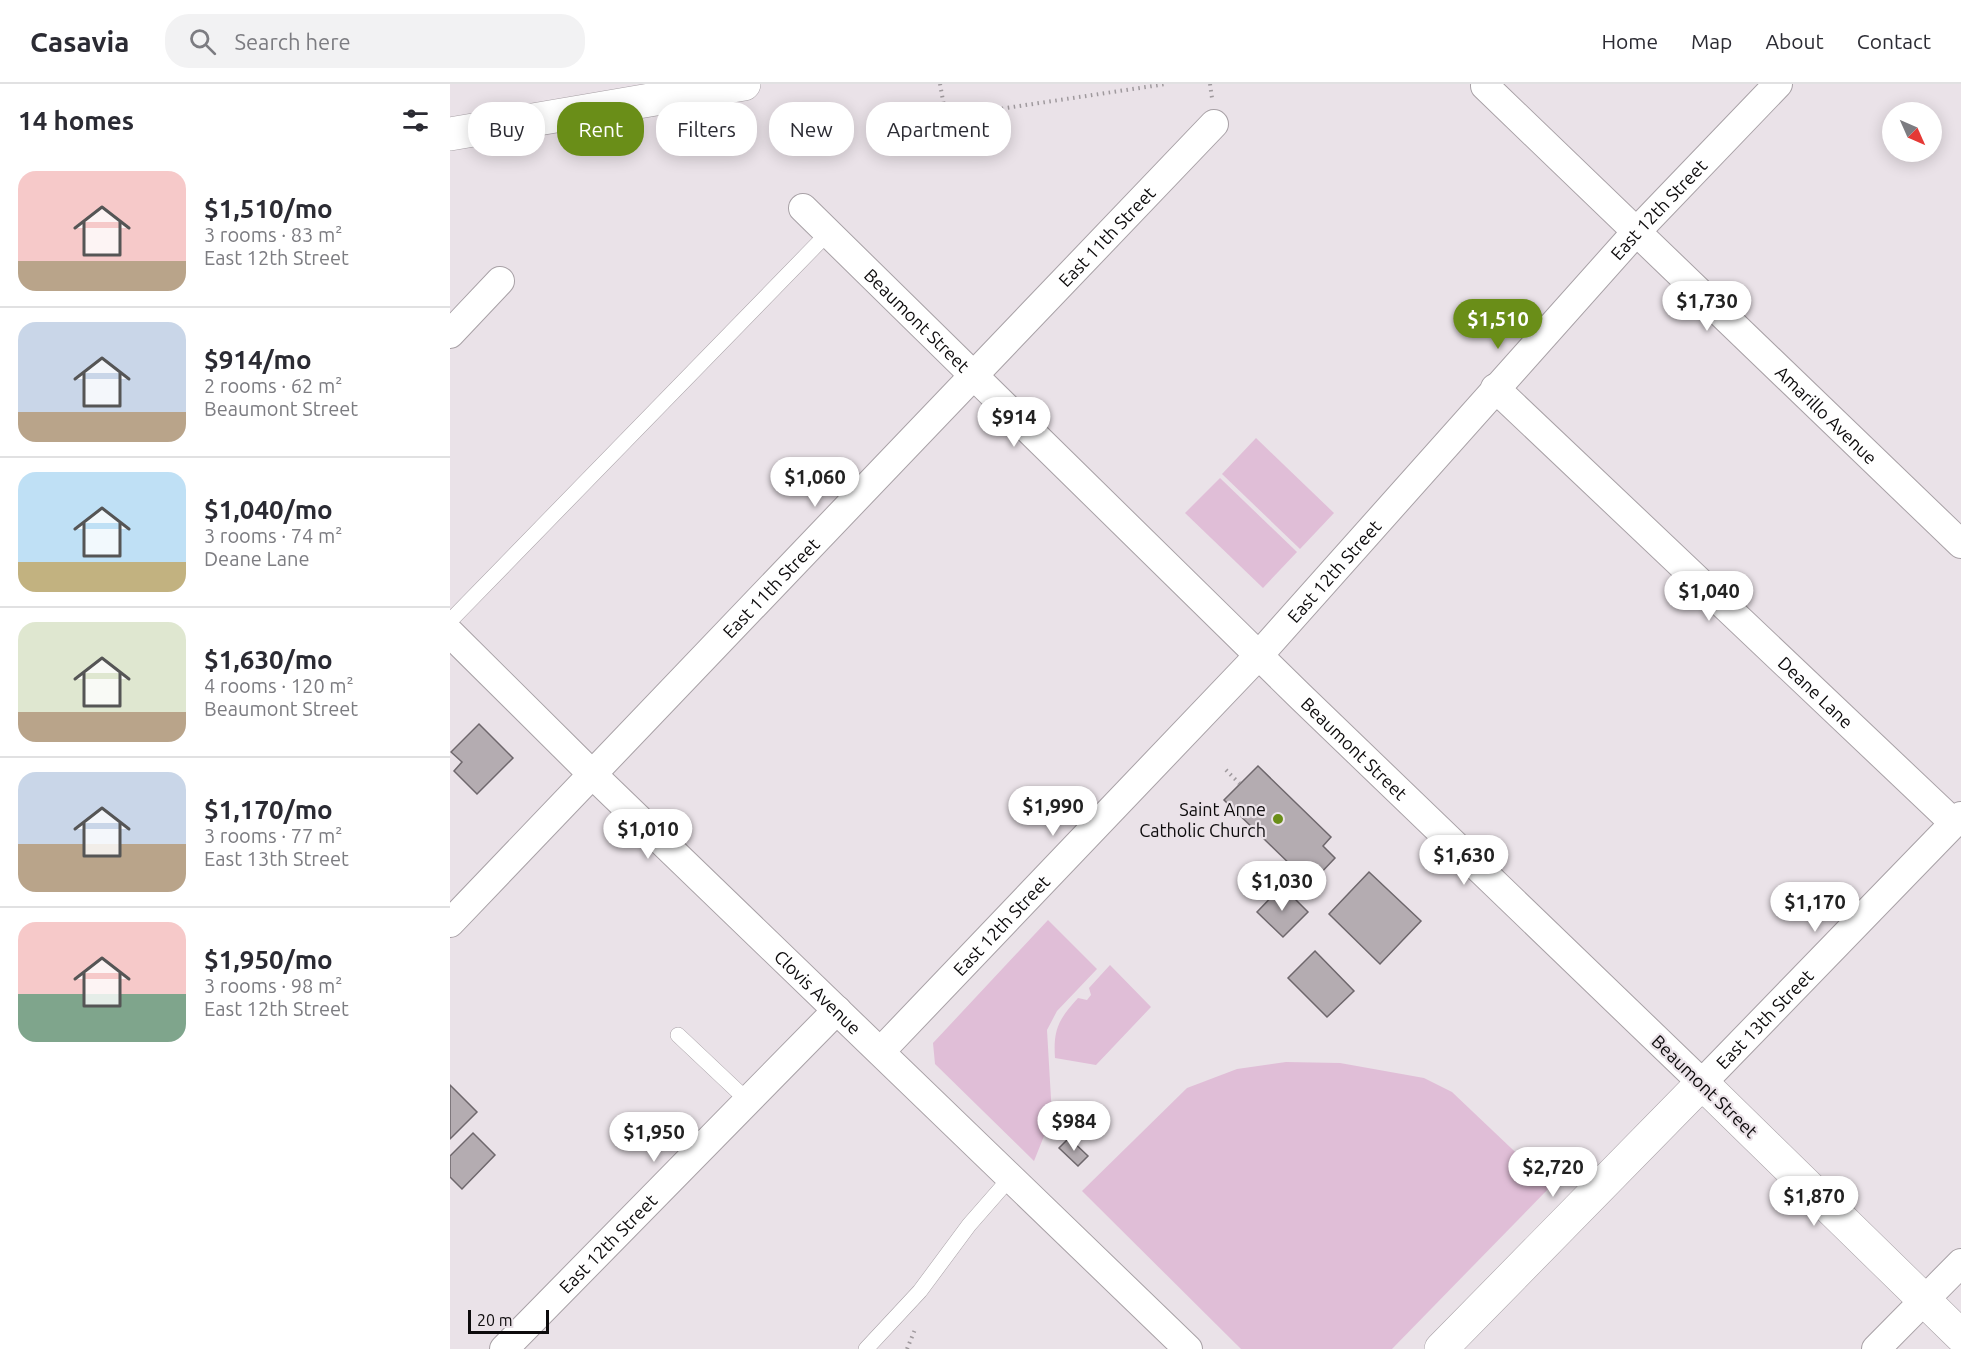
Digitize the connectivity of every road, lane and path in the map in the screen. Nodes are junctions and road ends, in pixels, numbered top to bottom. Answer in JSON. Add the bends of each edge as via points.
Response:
{"nodes":[{"id":1,"x":744,"y":84,"type":"edge"},
{"id":2,"x":940,"y":84,"type":"edge"},
{"id":3,"x":1166,"y":84,"type":"edge"},
{"id":4,"x":1778,"y":84,"type":"edge"},
{"id":5,"x":1485,"y":86,"type":"dead end"},
{"id":6,"x":1214,"y":124,"type":"dead end"},
{"id":7,"x":450,"y":135,"type":"edge"},
{"id":8,"x":803,"y":208,"type":"dead end"},
{"id":9,"x":1636,"y":232,"type":"junction"},
{"id":10,"x":828,"y":233,"type":"junction"},
{"id":11,"x":500,"y":280,"type":"dead end"},
{"id":12,"x":450,"y":333,"type":"edge"},
{"id":13,"x":974,"y":376,"type":"junction"},
{"id":14,"x":1495,"y":388,"type":"junction"},
{"id":15,"x":1961,"y":544,"type":"edge"},
{"id":16,"x":450,"y":621,"type":"edge"},
{"id":17,"x":450,"y":633,"type":"edge"},
{"id":18,"x":1259,"y":655,"type":"junction"},
{"id":19,"x":1226,"y":770,"type":"dead end"},
{"id":20,"x":592,"y":774,"type":"junction"},
{"id":21,"x":1240,"y":784,"type":"dead end"},
{"id":22,"x":1958,"y":819,"type":"edge"},
{"id":23,"x":450,"y":923,"type":"edge"},
{"id":24,"x":837,"y":1010,"type":"junction"},
{"id":25,"x":678,"y":1035,"type":"dead end"},
{"id":26,"x":881,"y":1051,"type":"junction"},
{"id":27,"x":1702,"y":1083,"type":"junction"},
{"id":28,"x":748,"y":1101,"type":"junction"},
{"id":29,"x":1011,"y":1177,"type":"junction"},
{"id":30,"x":1961,"y":1263,"type":"edge"},
{"id":31,"x":1924,"y":1300,"type":"junction"},
{"id":32,"x":1961,"y":1336,"type":"edge"},
{"id":33,"x":504,"y":1349,"type":"edge"},
{"id":34,"x":866,"y":1349,"type":"edge"},
{"id":35,"x":1188,"y":1349,"type":"edge"},
{"id":36,"x":1441,"y":1349,"type":"edge"},
{"id":37,"x":1876,"y":1349,"type":"edge"}],
"edges":[{"from":1,"to":7,"type":"main road"},
{"from":2,"to":3,"type":"path","via":[[946,117]]},
{"from":4,"to":9,"type":"street","name":"East 12th Street"},
{"from":5,"to":9,"type":"street","name":"Amarillo Avenue"},
{"from":6,"to":13,"type":"street","name":"East 11th Street"},
{"from":8,"to":10,"type":"street","name":"Beaumont Street"},
{"from":9,"to":14,"type":"street","name":"East 12th Street"},
{"from":9,"to":15,"type":"street","name":"Amarillo Avenue"},
{"from":10,"to":13,"type":"street","name":"Beaumont Street"},
{"from":10,"to":16,"type":"lane"},
{"from":11,"to":12,"type":"street"},
{"from":13,"to":18,"type":"street","name":"Beaumont Street"},
{"from":13,"to":20,"type":"street","name":"East 11th Street"},
{"from":14,"to":18,"type":"street","name":"East 12th Street"},
{"from":14,"to":22,"type":"street","name":"Deane Lane"},
{"from":17,"to":20,"type":"street","name":"Clovis Avenue"},
{"from":18,"to":26,"type":"street","name":"East 12th Street"},
{"from":18,"to":27,"type":"street","name":"Beaumont Street"},
{"from":19,"to":21,"type":"path"},
{"from":20,"to":23,"type":"street","name":"East 11th Street"},
{"from":20,"to":24,"type":"street","name":"Clovis Avenue"},
{"from":22,"to":27,"type":"street","name":"East 13th Street"},
{"from":24,"to":26,"type":"street","name":"Clovis Avenue"},
{"from":24,"to":28,"type":"street","name":"East 12th Street"},
{"from":25,"to":28,"type":"lane"},
{"from":26,"to":29,"type":"street","name":"Clovis Avenue"},
{"from":27,"to":31,"type":"main road","name":"Beaumont Street"},
{"from":27,"to":36,"type":"main road","name":"East 13th Street"},
{"from":28,"to":33,"type":"street","name":"East 12th Street"},
{"from":29,"to":34,"type":"lane","via":[[920,1291]]},
{"from":29,"to":35,"type":"street","name":"Clovis Avenue"},
{"from":30,"to":31,"type":"street"},
{"from":31,"to":32,"type":"main road","name":"Beaumont Street"},
{"from":31,"to":37,"type":"street"}]}
